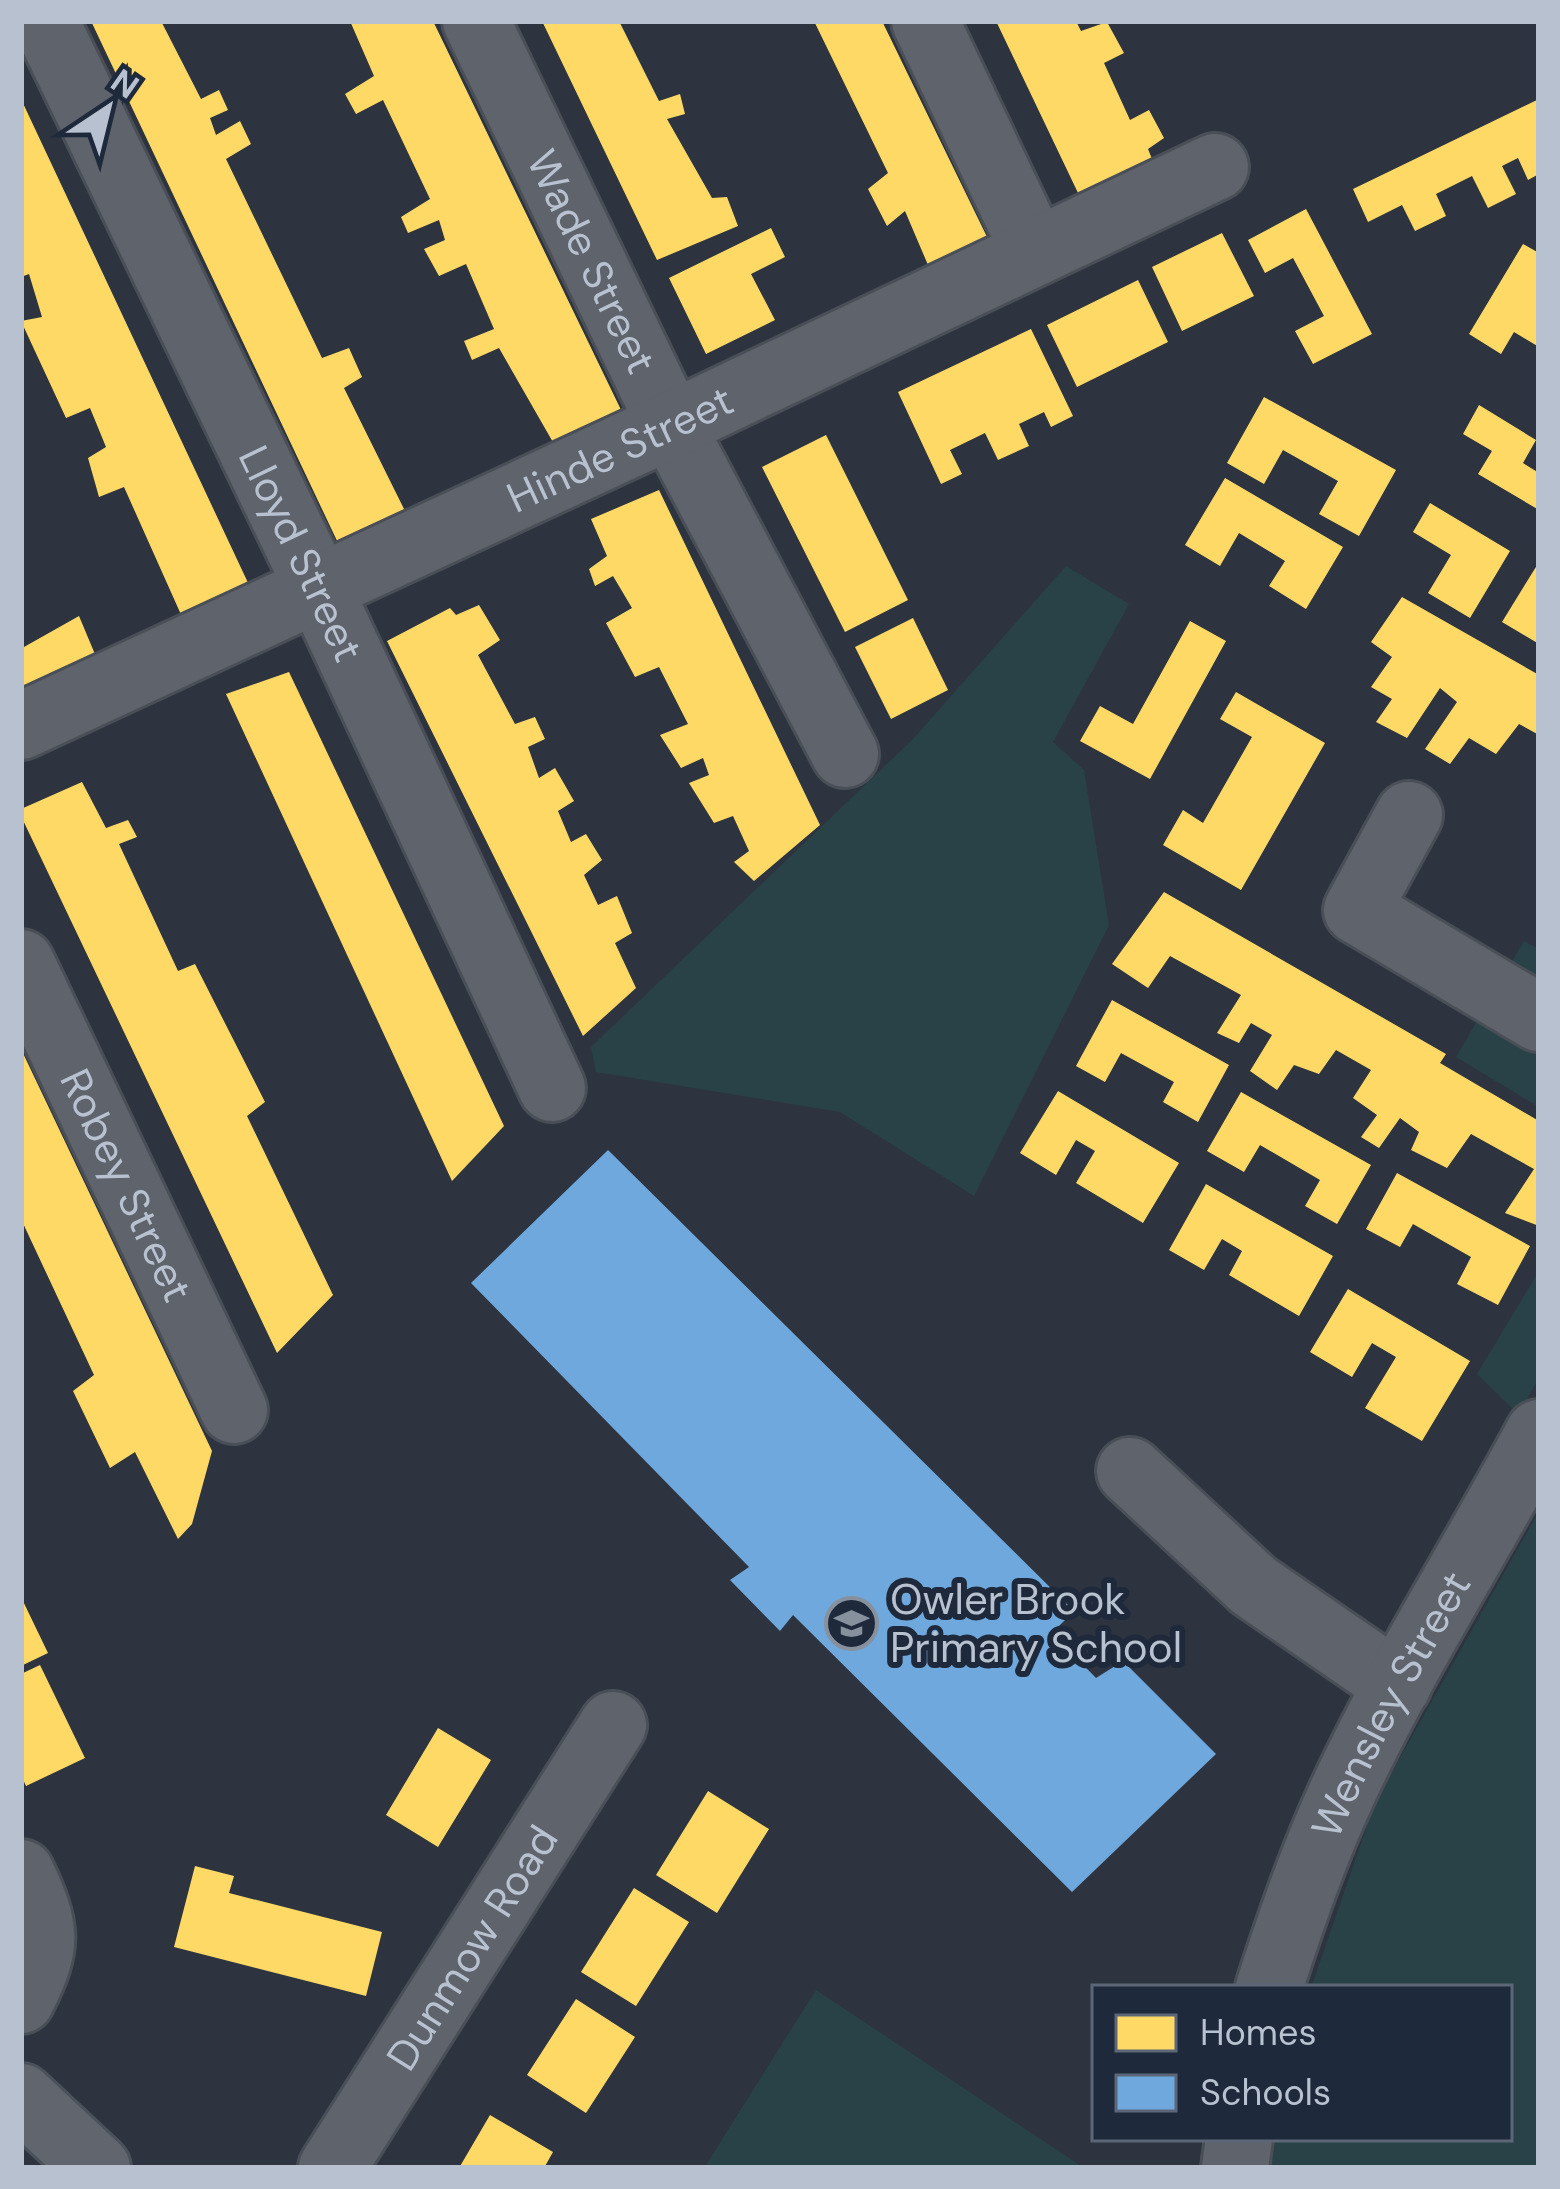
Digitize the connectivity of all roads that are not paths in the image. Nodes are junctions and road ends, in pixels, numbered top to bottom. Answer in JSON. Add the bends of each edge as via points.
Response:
{"nodes":[{"id":1,"x":45,"y":21,"type":"edge"},
{"id":2,"x":476,"y":21,"type":"edge"},
{"id":3,"x":925,"y":21,"type":"edge"},
{"id":4,"x":1215,"y":167,"type":"dead end"},
{"id":5,"x":1034,"y":250,"type":"junction"},
{"id":6,"x":671,"y":425,"type":"junction"},
{"id":7,"x":320,"y":589,"type":"junction"},
{"id":8,"x":21,"y":725,"type":"edge"},
{"id":9,"x":845,"y":754,"type":"dead end"},
{"id":10,"x":1409,"y":815,"type":"dead end"},
{"id":11,"x":21,"y":963,"type":"edge"},
{"id":12,"x":1539,"y":1018,"type":"edge"},
{"id":13,"x":552,"y":1088,"type":"dead end"},
{"id":14,"x":234,"y":1410,"type":"dead end"},
{"id":15,"x":1539,"y":1433,"type":"edge"},
{"id":16,"x":1130,"y":1471,"type":"dead end"},
{"id":17,"x":1398,"y":1685,"type":"junction"},
{"id":18,"x":613,"y":1726,"type":"dead end"},
{"id":19,"x":21,"y":1873,"type":"edge"},
{"id":20,"x":1270,"y":1985,"type":"edge"},
{"id":21,"x":21,"y":2000,"type":"edge"},
{"id":22,"x":21,"y":2097,"type":"edge"},
{"id":23,"x":97,"y":2168,"type":"edge"},
{"id":24,"x":332,"y":2168,"type":"edge"}],
"edges":[{"from":1,"to":7,"type":"street","name":"Lloyd Street"},
{"from":2,"to":6,"type":"street","name":"Wade Street"},
{"from":3,"to":5,"type":"street"},
{"from":4,"to":5,"type":"street","name":"Hinde Street"},
{"from":5,"to":6,"type":"street","name":"Hinde Street"},
{"from":6,"to":7,"type":"street","name":"Hinde Street"},
{"from":6,"to":9,"type":"street","name":"Wade Street"},
{"from":7,"to":8,"type":"street","name":"Hinde Street"},
{"from":7,"to":13,"type":"street","name":"Lloyd Street"},
{"from":10,"to":12,"type":"street","via":[[1358,910]]},
{"from":11,"to":14,"type":"street","name":"Robey Street"},
{"from":15,"to":17,"type":"street","name":"Wensley Street"},
{"from":16,"to":17,"type":"street","via":[[1254,1586]]},
{"from":17,"to":20,"type":"street","name":"Wensley Street","via":[[1335,1810]]},
{"from":18,"to":24,"type":"street","name":"Dunmow Road"},
{"from":19,"to":21,"type":"street","via":[[41,1915],[41,1961]]},
{"from":22,"to":23,"type":"main road"}]}
